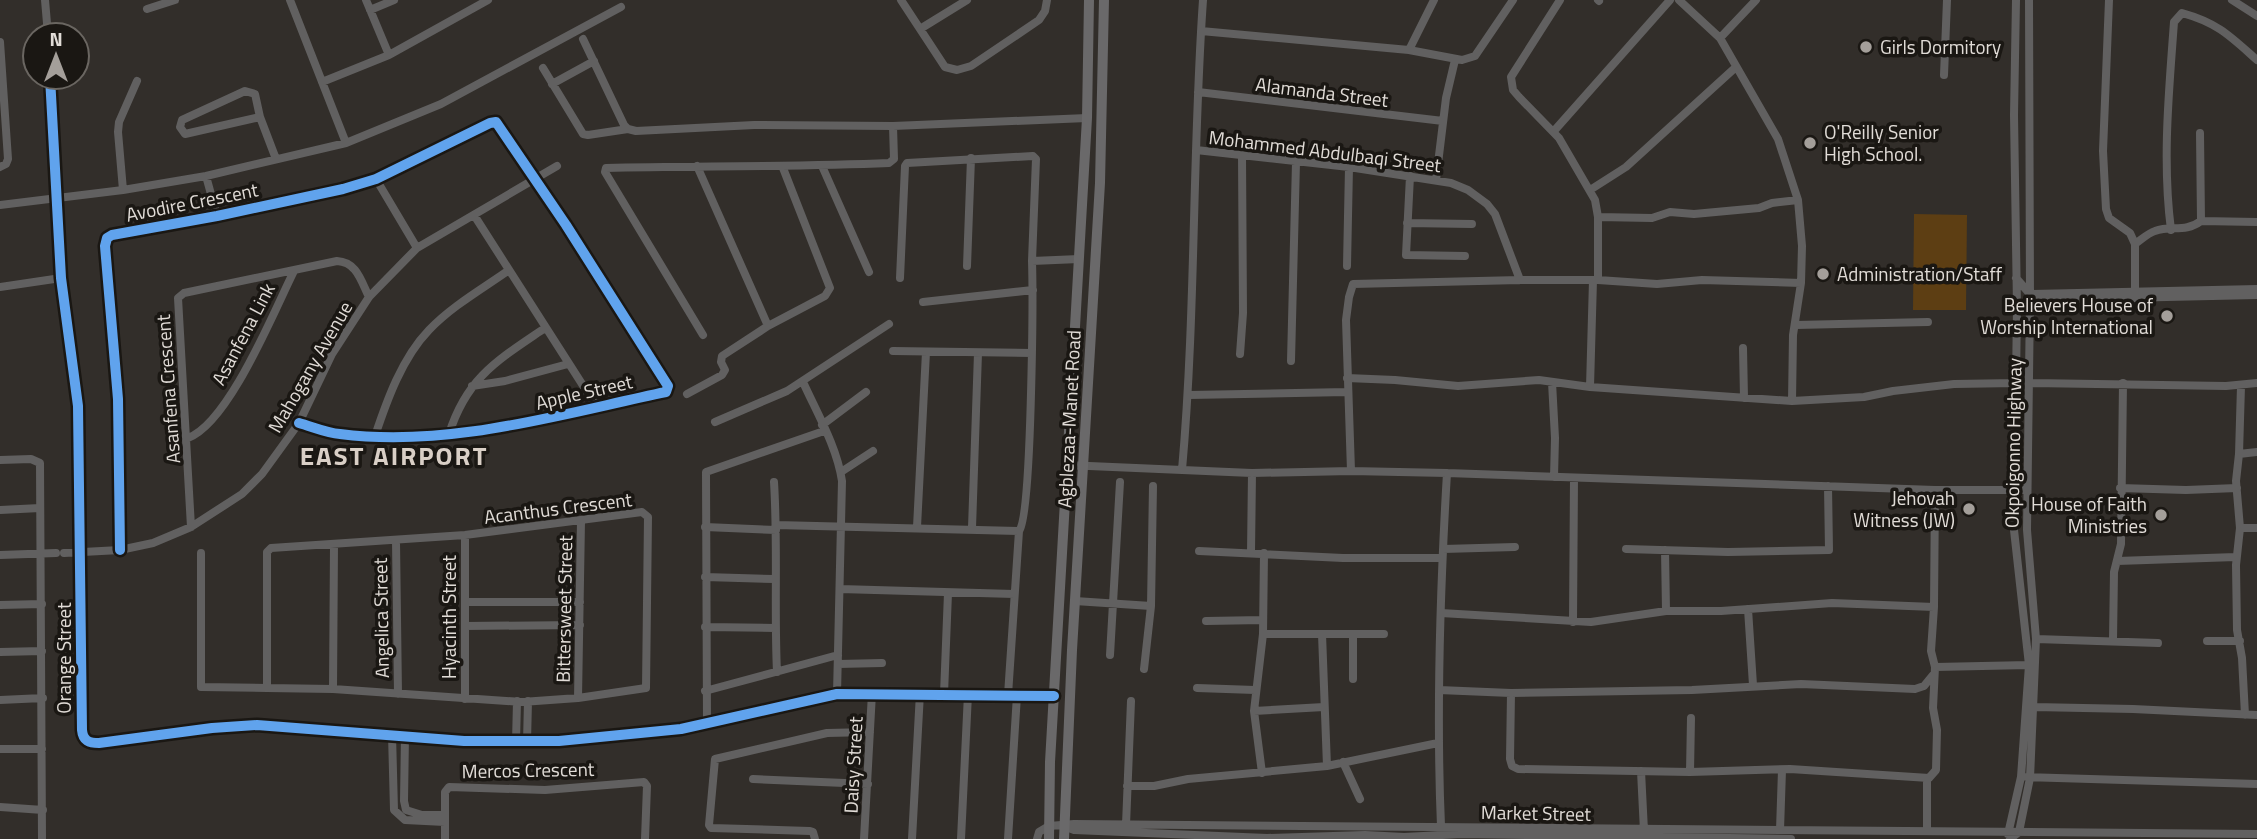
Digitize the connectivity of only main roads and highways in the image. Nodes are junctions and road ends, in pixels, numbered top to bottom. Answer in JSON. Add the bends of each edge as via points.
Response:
{"nodes":[{"id":1,"x":1089,"y":0,"type":"edge"},
{"id":2,"x":1104,"y":0,"type":"edge"},
{"id":3,"x":1049,"y":834,"type":"edge"},
{"id":4,"x":1068,"y":835,"type":"edge"}],
"edges":[{"from":1,"to":3,"type":"main road","name":"Agblezaa-Manet Road","via":[[1087,118]]},
{"from":2,"to":4,"type":"main road","name":"Agblezaa-Manet Road","via":[[1100,183],[1075,601]]}]}
